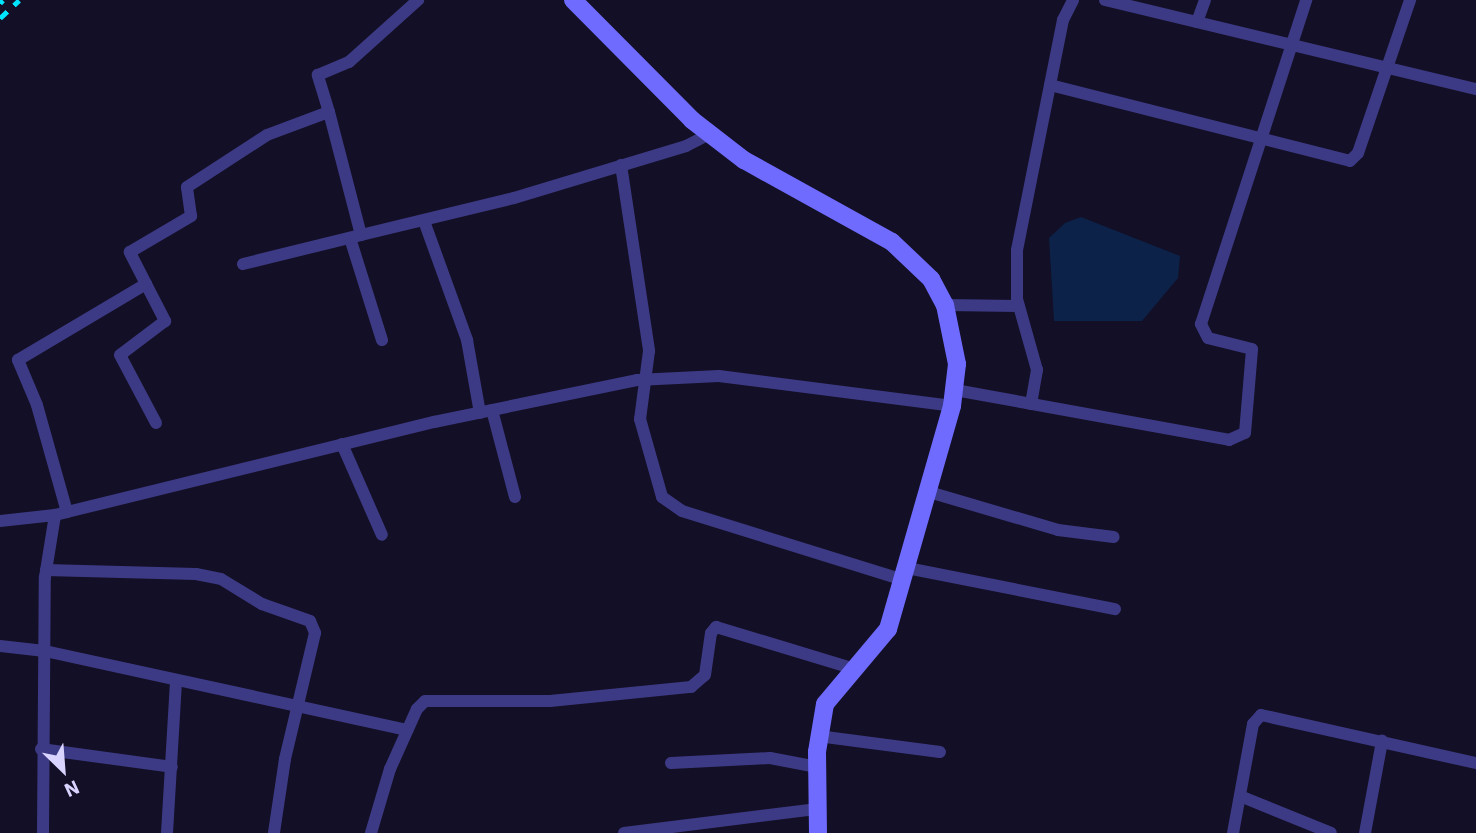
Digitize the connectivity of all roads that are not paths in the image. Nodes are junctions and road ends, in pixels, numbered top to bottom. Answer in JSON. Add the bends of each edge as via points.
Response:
{"nodes":[{"id":1,"x":418,"y":0,"type":"edge"},
{"id":2,"x":573,"y":0,"type":"edge"},
{"id":3,"x":1073,"y":0,"type":"edge"},
{"id":4,"x":1105,"y":0,"type":"edge"},
{"id":5,"x":1205,"y":0,"type":"edge"},
{"id":6,"x":1306,"y":0,"type":"edge"},
{"id":7,"x":1410,"y":0,"type":"edge"},
{"id":8,"x":1198,"y":22,"type":"junction"},
{"id":9,"x":1291,"y":45,"type":"junction"},
{"id":10,"x":1387,"y":68,"type":"junction"},
{"id":11,"x":1050,"y":85,"type":"junction"},
{"id":12,"x":1475,"y":85,"type":"edge"},
{"id":13,"x":329,"y":112,"type":"junction"},
{"id":14,"x":710,"y":134,"type":"junction"},
{"id":15,"x":1260,"y":139,"type":"junction"},
{"id":16,"x":621,"y":165,"type":"junction"},
{"id":17,"x":424,"y":221,"type":"junction"},
{"id":18,"x":356,"y":237,"type":"junction"},
{"id":19,"x":243,"y":264,"type":"dead end"},
{"id":20,"x":146,"y":285,"type":"junction"},
{"id":21,"x":946,"y":305,"type":"junction"},
{"id":22,"x":1018,"y":306,"type":"junction"},
{"id":23,"x":382,"y":340,"type":"dead end"},
{"id":24,"x":648,"y":379,"type":"junction"},
{"id":25,"x":953,"y":398,"type":"junction"},
{"id":26,"x":1031,"y":404,"type":"junction"},
{"id":27,"x":486,"y":411,"type":"junction"},
{"id":28,"x":156,"y":423,"type":"dead end"},
{"id":29,"x":342,"y":444,"type":"junction"},
{"id":30,"x":929,"y":492,"type":"junction"},
{"id":31,"x":515,"y":497,"type":"dead end"},
{"id":32,"x":61,"y":514,"type":"junction"},
{"id":33,"x":0,"y":521,"type":"edge"},
{"id":34,"x":382,"y":534,"type":"dead end"},
{"id":35,"x":1114,"y":537,"type":"dead end"},
{"id":36,"x":46,"y":570,"type":"junction"},
{"id":37,"x":905,"y":574,"type":"junction"},
{"id":38,"x":1115,"y":609,"type":"dead end"},
{"id":39,"x":0,"y":646,"type":"edge"},
{"id":40,"x":45,"y":651,"type":"junction"},
{"id":41,"x":855,"y":669,"type":"junction"},
{"id":42,"x":176,"y":680,"type":"junction"},
{"id":43,"x":298,"y":709,"type":"junction"},
{"id":44,"x":408,"y":730,"type":"junction"},
{"id":45,"x":818,"y":736,"type":"junction"},
{"id":46,"x":1382,"y":741,"type":"junction"},
{"id":47,"x":41,"y":749,"type":"junction"},
{"id":48,"x":940,"y":752,"type":"dead end"},
{"id":49,"x":671,"y":763,"type":"dead end"},
{"id":50,"x":1476,"y":763,"type":"edge"},
{"id":51,"x":817,"y":766,"type":"junction"},
{"id":52,"x":172,"y":767,"type":"junction"},
{"id":53,"x":1240,"y":796,"type":"junction"},
{"id":54,"x":818,"y":809,"type":"junction"},
{"id":55,"x":43,"y":833,"type":"edge"},
{"id":56,"x":167,"y":833,"type":"edge"},
{"id":57,"x":274,"y":833,"type":"edge"},
{"id":58,"x":371,"y":833,"type":"edge"},
{"id":59,"x":624,"y":833,"type":"edge"},
{"id":60,"x":818,"y":833,"type":"edge"},
{"id":61,"x":1233,"y":833,"type":"edge"},
{"id":62,"x":1331,"y":833,"type":"edge"},
{"id":63,"x":1365,"y":833,"type":"edge"}],
"edges":[{"from":1,"to":13,"type":"street","via":[[349,62],[318,75]]},
{"from":2,"to":14,"type":"street","via":[[628,59]]},
{"from":3,"to":11,"type":"street","via":[[1063,20]]},
{"from":4,"to":8,"type":"street"},
{"from":5,"to":8,"type":"street"},
{"from":6,"to":9,"type":"street"},
{"from":7,"to":10,"type":"street"},
{"from":8,"to":9,"type":"street"},
{"from":9,"to":10,"type":"street"},
{"from":9,"to":15,"type":"street"},
{"from":10,"to":12,"type":"street"},
{"from":10,"to":15,"type":"street","via":[[1358,153],[1350,160]]},
{"from":11,"to":15,"type":"street"},
{"from":11,"to":22,"type":"street","via":[[1017,250]]},
{"from":13,"to":18,"type":"street"},
{"from":13,"to":20,"type":"street","via":[[267,135],[187,187],[191,216],[130,252]]},
{"from":14,"to":16,"type":"street"},
{"from":14,"to":21,"type":"street","via":[[802,195],[892,242],[932,279]]},
{"from":15,"to":26,"type":"street","via":[[1200,324],[1209,338],[1252,349],[1245,433],[1229,440]]},
{"from":16,"to":17,"type":"street"},
{"from":16,"to":24,"type":"street","via":[[649,351]]},
{"from":17,"to":18,"type":"street"},
{"from":17,"to":27,"type":"street","via":[[467,340]]},
{"from":18,"to":19,"type":"street"},
{"from":18,"to":23,"type":"street"},
{"from":20,"to":28,"type":"street","via":[[165,321],[120,355]]},
{"from":20,"to":32,"type":"street","via":[[18,360],[37,405]]},
{"from":21,"to":22,"type":"street"},
{"from":21,"to":25,"type":"street","via":[[955,337]]},
{"from":22,"to":26,"type":"street","via":[[1036,362]]},
{"from":24,"to":25,"type":"street","via":[[719,376]]},
{"from":24,"to":27,"type":"street"},
{"from":24,"to":37,"type":"street","via":[[641,405],[643,440],[658,489],[668,505]]},
{"from":25,"to":26,"type":"street"},
{"from":25,"to":30,"type":"street"},
{"from":27,"to":29,"type":"street"},
{"from":27,"to":31,"type":"street"},
{"from":29,"to":32,"type":"street"},
{"from":29,"to":34,"type":"street"},
{"from":30,"to":35,"type":"street","via":[[1058,530]]},
{"from":30,"to":37,"type":"street"},
{"from":32,"to":33,"type":"street"},
{"from":32,"to":36,"type":"street"},
{"from":36,"to":40,"type":"street"},
{"from":36,"to":43,"type":"street","via":[[196,574],[221,579],[262,604],[310,621],[315,633]]},
{"from":37,"to":38,"type":"street"},
{"from":37,"to":41,"type":"street","via":[[888,629]]},
{"from":39,"to":40,"type":"street"},
{"from":40,"to":42,"type":"street"},
{"from":40,"to":47,"type":"street"},
{"from":41,"to":44,"type":"street","via":[[716,627],[711,632],[705,675],[691,687],[550,701],[431,700],[420,704]]},
{"from":41,"to":45,"type":"street","via":[[825,704]]},
{"from":42,"to":43,"type":"street"},
{"from":42,"to":52,"type":"street"},
{"from":43,"to":44,"type":"street"},
{"from":43,"to":57,"type":"street"},
{"from":44,"to":58,"type":"street"},
{"from":45,"to":48,"type":"street"},
{"from":45,"to":51,"type":"street"},
{"from":46,"to":50,"type":"street"},
{"from":46,"to":53,"type":"street","via":[[1261,715],[1253,724]]},
{"from":46,"to":63,"type":"street"},
{"from":47,"to":52,"type":"street"},
{"from":47,"to":55,"type":"street"},
{"from":49,"to":51,"type":"street","via":[[770,758]]},
{"from":51,"to":54,"type":"street"},
{"from":52,"to":56,"type":"street"},
{"from":53,"to":61,"type":"street"},
{"from":53,"to":62,"type":"street"},
{"from":54,"to":59,"type":"street"},
{"from":54,"to":60,"type":"street"}]}
